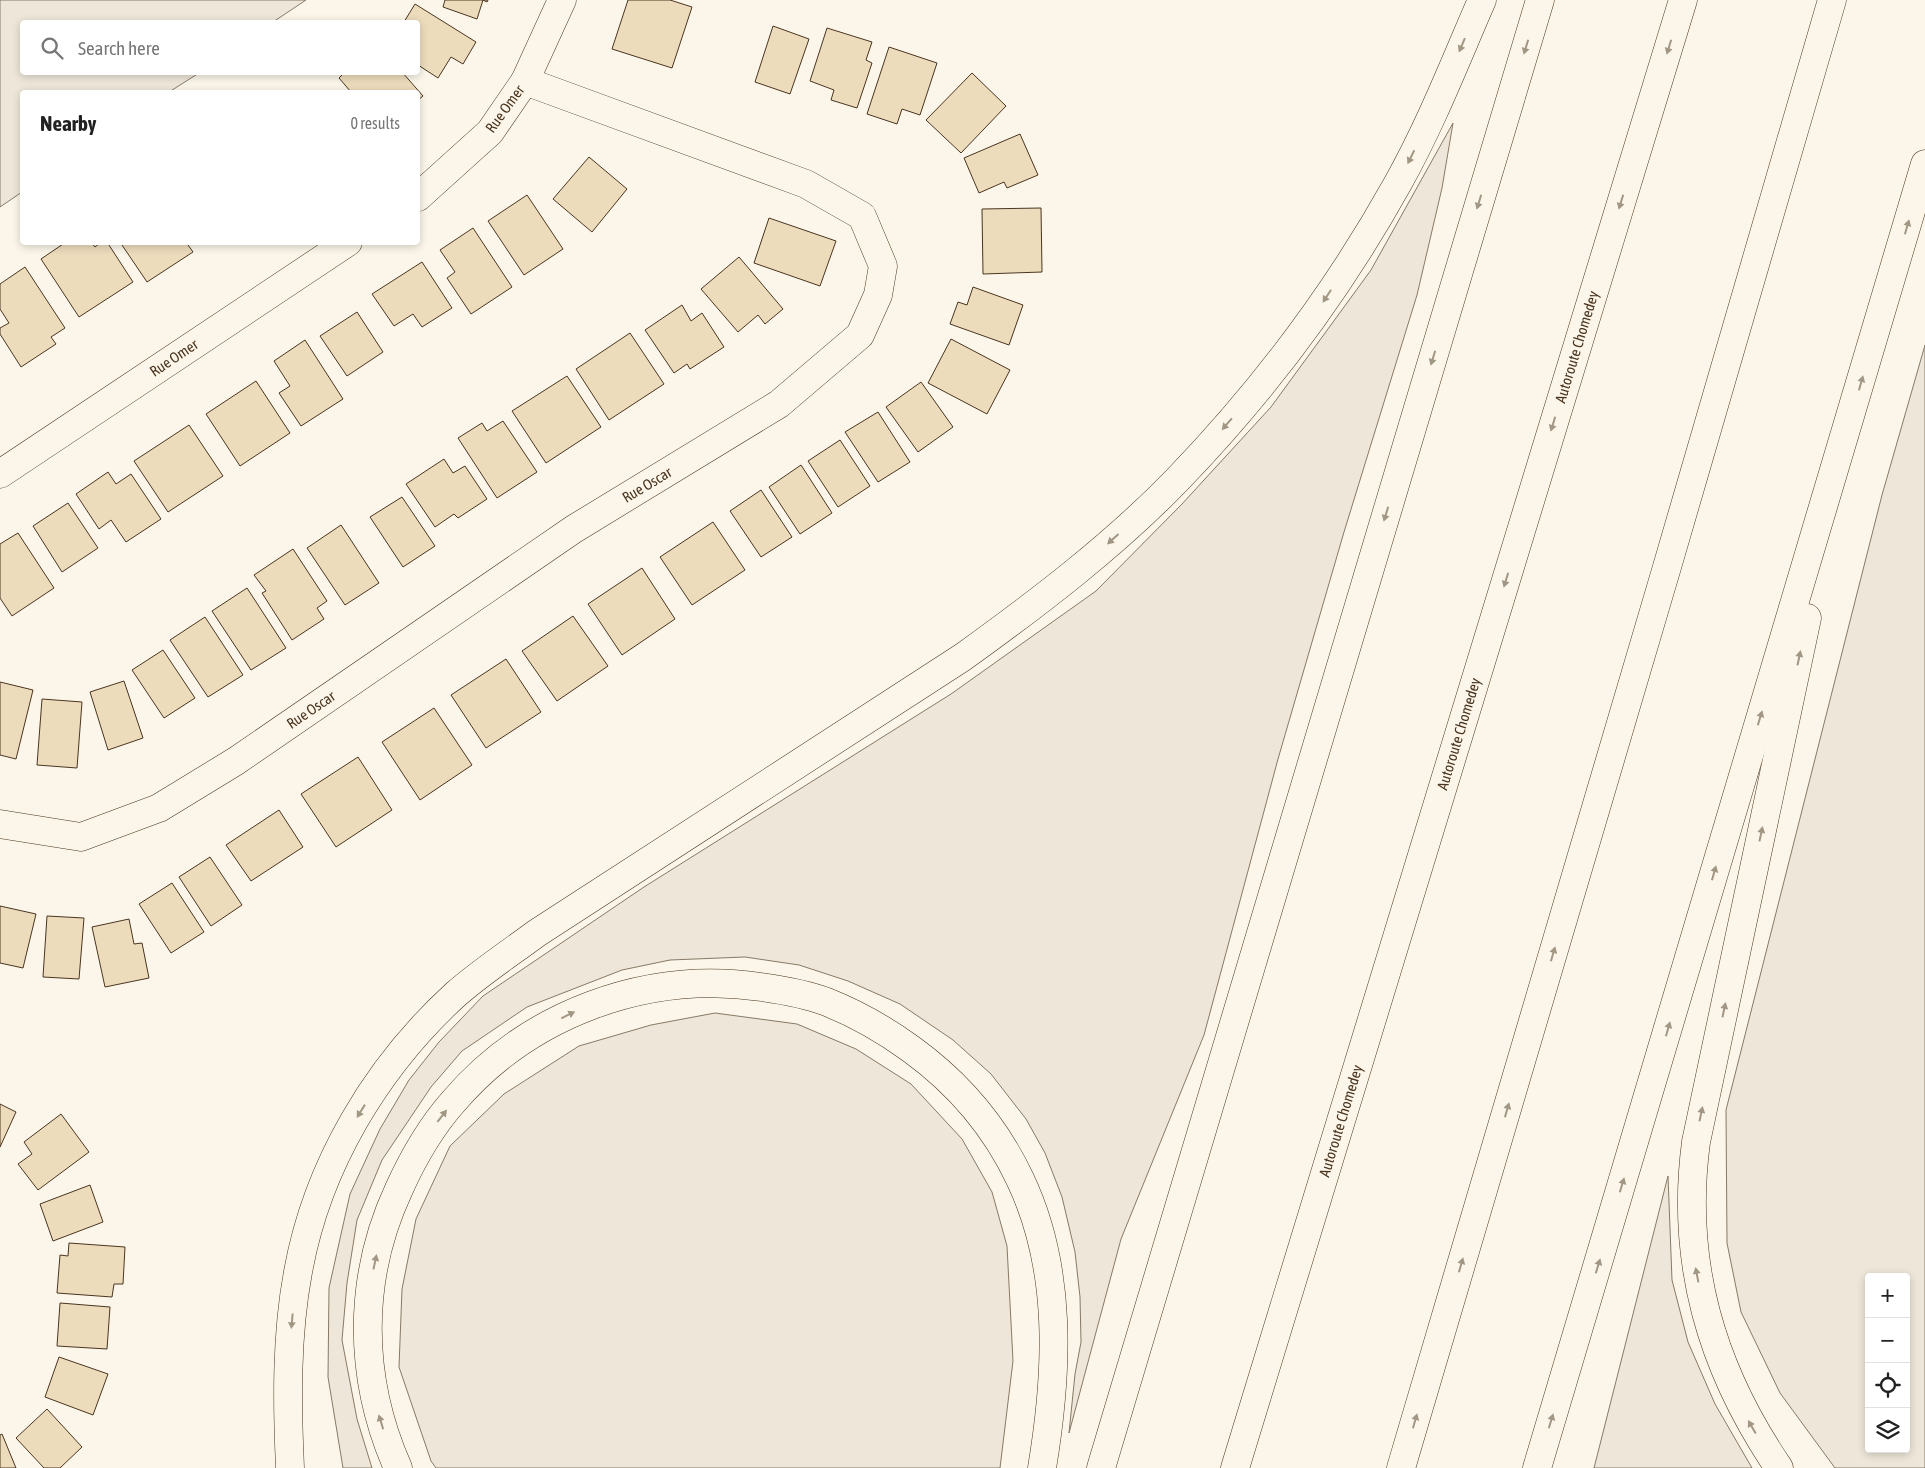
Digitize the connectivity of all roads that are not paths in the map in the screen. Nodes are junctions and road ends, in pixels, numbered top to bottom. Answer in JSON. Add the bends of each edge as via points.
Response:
{"nodes":[{"id":1,"x":562,"y":0,"type":"edge"},
{"id":2,"x":1482,"y":0,"type":"edge"},
{"id":3,"x":1540,"y":0,"type":"edge"},
{"id":4,"x":1683,"y":0,"type":"edge"},
{"id":5,"x":1832,"y":0,"type":"edge"},
{"id":6,"x":526,"y":82,"type":"junction"},
{"id":7,"x":1925,"y":164,"type":"edge"},
{"id":8,"x":420,"y":195,"type":"edge"},
{"id":9,"x":344,"y":245,"type":"edge"},
{"id":10,"x":1847,"y":430,"type":"junction"},
{"id":11,"x":0,"y":474,"type":"edge"},
{"id":12,"x":0,"y":824,"type":"edge"},
{"id":13,"x":290,"y":1468,"type":"edge"},
{"id":14,"x":398,"y":1468,"type":"edge"},
{"id":15,"x":1042,"y":1468,"type":"edge"},
{"id":16,"x":1101,"y":1468,"type":"edge"},
{"id":17,"x":1235,"y":1468,"type":"edge"},
{"id":18,"x":1401,"y":1468,"type":"edge"},
{"id":19,"x":1537,"y":1468,"type":"edge"},
{"id":20,"x":1778,"y":1468,"type":"edge"}],
"edges":[{"from":1,"to":6,"type":"main road","name":"Rue Omer"},
{"from":2,"to":13,"type":"main road","one_way":true,"via":[[1433,114],[1399,181],[1347,266],[1274,369],[1202,454],[1170,486],[1098,553],[1000,630],[537,933],[456,994],[408,1044],[387,1070],[350,1128],[325,1180],[304,1246],[290,1344]]},
{"from":3,"to":16,"type":"main road","one_way":true},
{"from":4,"to":17,"type":"main road","name":"Autoroute Chomedey","one_way":true},
{"from":18,"to":5,"type":"main road","one_way":true},
{"from":6,"to":8,"type":"main road","name":"Rue Omer","via":[[490,132]]},
{"from":6,"to":12,"type":"main road","name":"Rue Oscar","via":[[806,184],[862,216],[883,266],[878,296],[860,334],[779,404],[574,530],[236,761],[159,808],[81,837]]},
{"from":10,"to":7,"type":"main road","one_way":true},
{"from":9,"to":11,"type":"main road","name":"Rue Omer"},
{"from":19,"to":10,"type":"main road","one_way":true},
{"from":20,"to":10,"type":"main road","one_way":true,"via":[[1733,1390],[1709,1329],[1695,1265],[1690,1197],[1700,1118]]},
{"from":14,"to":15,"type":"main road","one_way":true,"via":[[372,1389],[367,1328],[373,1266],[380,1236],[417,1151],[475,1078],[519,1042],[544,1027],[624,994],[682,984],[713,983],[741,984],[799,994],[826,1002],[873,1024],[943,1074],[995,1134],[1025,1191],[1047,1264],[1053,1320],[1053,1381]]}]}
